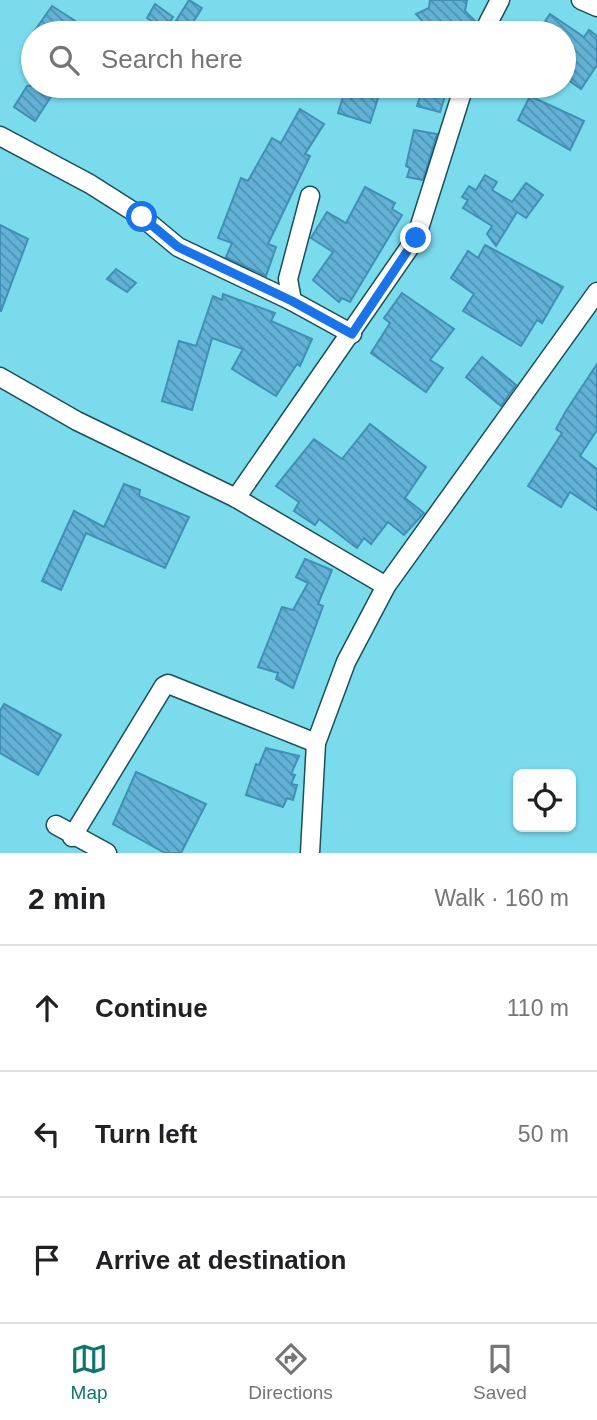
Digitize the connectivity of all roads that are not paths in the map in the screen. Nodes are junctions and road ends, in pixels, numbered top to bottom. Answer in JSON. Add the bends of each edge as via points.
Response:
{"nodes":[{"id":1,"x":500,"y":0,"type":"edge"},
{"id":2,"x":581,"y":0,"type":"edge"},
{"id":3,"x":597,"y":7,"type":"edge"},
{"id":4,"x":489,"y":21,"type":"edge"},
{"id":5,"x":460,"y":98,"type":"edge"},
{"id":6,"x":0,"y":136,"type":"edge"},
{"id":7,"x":310,"y":195,"type":"dead end"},
{"id":8,"x":597,"y":292,"type":"edge"},
{"id":9,"x":292,"y":301,"type":"junction"},
{"id":10,"x":352,"y":334,"type":"junction"},
{"id":11,"x":0,"y":377,"type":"edge"},
{"id":12,"x":236,"y":498,"type":"junction"},
{"id":13,"x":386,"y":586,"type":"junction"},
{"id":14,"x":316,"y":743,"type":"junction"},
{"id":15,"x":56,"y":825,"type":"dead end"},
{"id":16,"x":72,"y":837,"type":"junction"},
{"id":17,"x":107,"y":853,"type":"edge"},
{"id":18,"x":310,"y":853,"type":"edge"}],
"edges":[{"from":1,"to":4,"type":"street"},
{"from":2,"to":3,"type":"street"},
{"from":5,"to":10,"type":"street","via":[[416,238]]},
{"from":6,"to":9,"type":"street","via":[[90,184],[178,247]]},
{"from":7,"to":9,"type":"street","via":[[288,279]]},
{"from":8,"to":13,"type":"street"},
{"from":9,"to":10,"type":"street"},
{"from":10,"to":12,"type":"street"},
{"from":11,"to":12,"type":"street","via":[[77,421]]},
{"from":12,"to":13,"type":"street"},
{"from":13,"to":14,"type":"street","via":[[346,662]]},
{"from":14,"to":16,"type":"street","via":[[168,684]]},
{"from":14,"to":18,"type":"street"},
{"from":15,"to":16,"type":"street"},
{"from":16,"to":17,"type":"street"}]}
